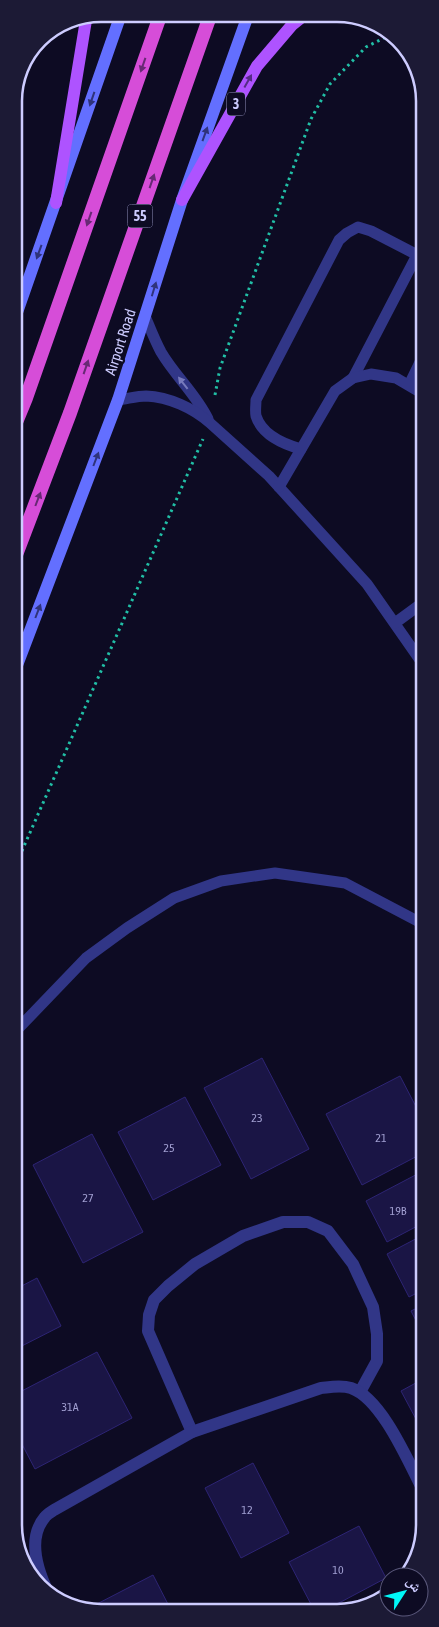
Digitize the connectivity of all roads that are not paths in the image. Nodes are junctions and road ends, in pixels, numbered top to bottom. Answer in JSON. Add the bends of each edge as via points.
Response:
{"nodes":[{"id":1,"x":118,"y":22,"type":"edge"},
{"id":2,"x":158,"y":22,"type":"edge"},
{"id":3,"x":208,"y":22,"type":"edge"},
{"id":4,"x":246,"y":22,"type":"edge"},
{"id":5,"x":295,"y":22,"type":"edge"},
{"id":6,"x":85,"y":25,"type":"edge"},
{"id":7,"x":182,"y":200,"type":"junction"},
{"id":8,"x":56,"y":203,"type":"junction"},
{"id":9,"x":416,"y":254,"type":"edge"},
{"id":10,"x":416,"y":266,"type":"edge"},
{"id":11,"x":23,"y":296,"type":"edge"},
{"id":12,"x":145,"y":316,"type":"junction"},
{"id":13,"x":416,"y":371,"type":"edge"},
{"id":14,"x":353,"y":378,"type":"junction"},
{"id":15,"x":409,"y":386,"type":"junction"},
{"id":16,"x":416,"y":390,"type":"edge"},
{"id":17,"x":118,"y":400,"type":"junction"},
{"id":18,"x":23,"y":406,"type":"edge"},
{"id":19,"x":210,"y":423,"type":"junction"},
{"id":20,"x":301,"y":449,"type":"junction"},
{"id":21,"x":278,"y":487,"type":"junction"},
{"id":22,"x":23,"y":537,"type":"edge"},
{"id":23,"x":416,"y":608,"type":"edge"},
{"id":24,"x":395,"y":623,"type":"junction"},
{"id":25,"x":23,"y":650,"type":"edge"},
{"id":26,"x":416,"y":654,"type":"edge"},
{"id":27,"x":416,"y":920,"type":"edge"},
{"id":28,"x":22,"y":1024,"type":"edge"},
{"id":29,"x":360,"y":1392,"type":"junction"},
{"id":30,"x":192,"y":1432,"type":"junction"},
{"id":31,"x":416,"y":1476,"type":"edge"},
{"id":32,"x":41,"y":1576,"type":"edge"}],
"edges":[{"from":1,"to":8,"type":"main road","one_way":true},
{"from":2,"to":18,"type":"highway","one_way":true},
{"from":22,"to":3,"type":"highway","name":"Airport Road","number":"55","one_way":true,"via":[[70,413]]},
{"from":7,"to":4,"type":"main road","name":"Airport Road","one_way":true},
{"from":7,"to":5,"type":"main road","number":"3","one_way":true,"via":[[257,66]]},
{"from":6,"to":8,"type":"main road"},
{"from":12,"to":7,"type":"main road","name":"Airport Road","one_way":true},
{"from":8,"to":11,"type":"main road","one_way":true},
{"from":9,"to":20,"type":"lane","via":[[358,227],[339,240],[256,400],[256,415],[268,433],[284,444]]},
{"from":10,"to":14,"type":"lane"},
{"from":12,"to":17,"type":"main road","name":"Airport Road"},
{"from":19,"to":12,"type":"lane","one_way":true,"via":[[203,408],[161,352]]},
{"from":13,"to":15,"type":"lane"},
{"from":14,"to":15,"type":"lane","via":[[371,374],[396,378]]},
{"from":14,"to":20,"type":"lane","via":[[335,391]]},
{"from":15,"to":16,"type":"lane"},
{"from":17,"to":19,"type":"lane","via":[[145,396],[171,400]]},
{"from":25,"to":17,"type":"main road","name":"Airport Road","one_way":true},
{"from":19,"to":21,"type":"lane"},
{"from":20,"to":21,"type":"lane"},
{"from":21,"to":24,"type":"lane","via":[[367,584]]},
{"from":23,"to":24,"type":"lane"},
{"from":24,"to":26,"type":"lane"},
{"from":27,"to":28,"type":"lane","via":[[345,883],[275,873],[221,881],[174,898],[120,933],[86,958]]},
{"from":29,"to":30,"type":"street","via":[[340,1386],[321,1388]]},
{"from":29,"to":30,"type":"street","via":[[377,1361],[373,1307],[353,1264],[328,1232],[308,1222],[283,1222],[243,1236],[195,1264],[154,1300],[148,1331]]},
{"from":29,"to":31,"type":"street","via":[[394,1432]]},
{"from":30,"to":32,"type":"street","via":[[44,1518],[37,1533],[36,1555]]}]}
